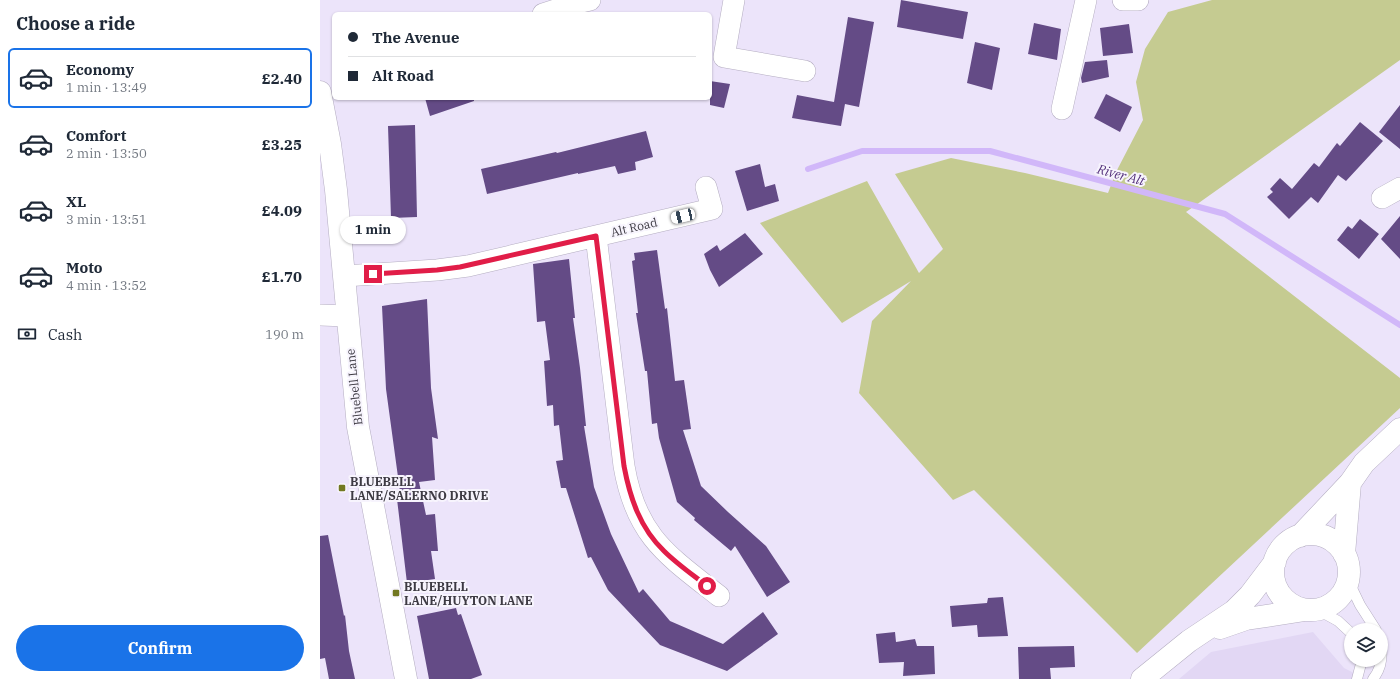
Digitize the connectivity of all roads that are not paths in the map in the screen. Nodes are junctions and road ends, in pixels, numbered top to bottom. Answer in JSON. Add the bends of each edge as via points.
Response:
{"nodes":[{"id":1,"x":734,"y":0,"type":"edge"},
{"id":2,"x":1086,"y":0,"type":"edge"},
{"id":3,"x":1124,"y":0,"type":"edge"},
{"id":4,"x":1138,"y":0,"type":"edge"},
{"id":5,"x":581,"y":1,"type":"edge"},
{"id":6,"x":549,"y":12,"type":"edge"},
{"id":7,"x":805,"y":71,"type":"dead end"},
{"id":8,"x":332,"y":89,"type":"edge"},
{"id":9,"x":320,"y":92,"type":"edge"},
{"id":10,"x":1062,"y":109,"type":"dead end"},
{"id":11,"x":706,"y":187,"type":"dead end"},
{"id":12,"x":596,"y":236,"type":"junction"},
{"id":13,"x":344,"y":276,"type":"junction"},
{"id":14,"x":320,"y":315,"type":"edge"},
{"id":15,"x":347,"y":316,"type":"junction"},
{"id":16,"x":1400,"y":429,"type":"edge"},
{"id":17,"x":1350,"y":483,"type":"junction"},
{"id":18,"x":1300,"y":536,"type":"junction"},
{"id":19,"x":1344,"y":554,"type":"junction"},
{"id":20,"x":1275,"y":562,"type":"junction"},
{"id":21,"x":1348,"y":580,"type":"junction"},
{"id":22,"x":719,"y":596,"type":"dead end"},
{"id":23,"x":1311,"y":610,"type":"junction"},
{"id":24,"x":1372,"y":623,"type":"edge"},
{"id":25,"x":1344,"y":627,"type":"edge"},
{"id":26,"x":1189,"y":641,"type":"junction"},
{"id":27,"x":1360,"y":667,"type":"edge"},
{"id":28,"x":1380,"y":667,"type":"edge"},
{"id":29,"x":406,"y":679,"type":"edge"},
{"id":30,"x":1142,"y":679,"type":"edge"},
{"id":31,"x":1357,"y":679,"type":"edge"},
{"id":32,"x":1373,"y":679,"type":"edge"}],
"edges":[{"from":1,"to":7,"type":"street","via":[[724,57]]},
{"from":2,"to":10,"type":"street"},
{"from":3,"to":4,"type":"street"},
{"from":5,"to":6,"type":"street"},
{"from":8,"to":9,"type":"street"},
{"from":9,"to":13,"type":"main road","name":"Bluebell Lane","via":[[335,182]]},
{"from":11,"to":12,"type":"street","name":"Alt Road","via":[[712,209]]},
{"from":12,"to":13,"type":"street","name":"Alt Road","via":[[452,269]]},
{"from":12,"to":22,"type":"street","via":[[624,466],[633,504],[646,528],[663,550]]},
{"from":13,"to":15,"type":"main road","name":"Bluebell Lane"},
{"from":14,"to":15,"type":"street"},
{"from":15,"to":29,"type":"main road","name":"Bluebell Lane","via":[[362,448]]},
{"from":16,"to":17,"type":"main road","via":[[1364,463]]},
{"from":17,"to":18,"type":"main road"},
{"from":17,"to":19,"type":"main road"},
{"from":18,"to":19,"type":"main road","via":[[1326,537]]},
{"from":18,"to":20,"type":"main road","via":[[1280,551]]},
{"from":19,"to":21,"type":"main road","via":[[1349,566]]},
{"from":20,"to":23,"type":"main road","via":[[1273,574],[1276,587],[1283,598],[1293,606]]},
{"from":20,"to":26,"type":"main road","via":[[1250,595],[1234,610]]},
{"from":21,"to":23,"type":"main road","via":[[1345,590],[1338,599],[1329,606]]},
{"from":21,"to":24,"type":"lane"},
{"from":23,"to":25,"type":"lane","via":[[1338,621]]},
{"from":23,"to":26,"type":"main road","via":[[1246,619]]},
{"from":26,"to":30,"type":"main road"},
{"from":27,"to":31,"type":"lane"},
{"from":28,"to":32,"type":"lane"}]}
